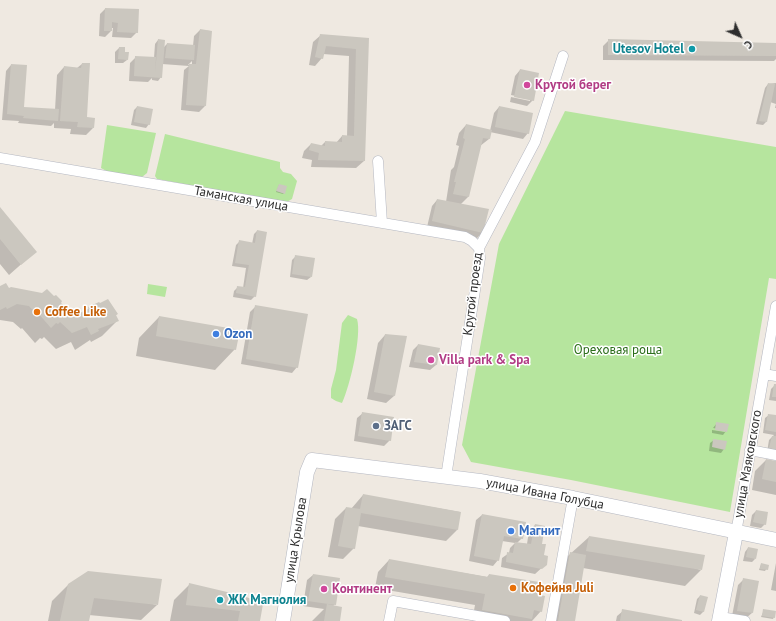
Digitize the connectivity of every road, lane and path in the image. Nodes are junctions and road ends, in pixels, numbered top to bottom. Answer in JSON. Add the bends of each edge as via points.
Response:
{"nodes":[{"id":1,"x":563,"y":56,"type":"dead end"},
{"id":2,"x":0,"y":158,"type":"edge"},
{"id":3,"x":378,"y":161,"type":"dead end"},
{"id":4,"x":382,"y":223,"type":"junction"},
{"id":5,"x":478,"y":248,"type":"junction"},
{"id":6,"x":776,"y":306,"type":"edge"},
{"id":7,"x":764,"y":374,"type":"junction"},
{"id":8,"x":776,"y":376,"type":"edge"},
{"id":9,"x":750,"y":450,"type":"junction"},
{"id":10,"x":776,"y":455,"type":"edge"},
{"id":11,"x":312,"y":460,"type":"joint"},
{"id":12,"x":446,"y":477,"type":"junction"},
{"id":13,"x":573,"y":498,"type":"junction"},
{"id":14,"x":736,"y":533,"type":"junction"},
{"id":15,"x":776,"y":540,"type":"edge"},
{"id":16,"x":720,"y":619,"type":"edge"},
{"id":17,"x":284,"y":621,"type":"edge"},
{"id":18,"x":389,"y":621,"type":"edge"},
{"id":19,"x":505,"y":621,"type":"edge"},
{"id":20,"x":551,"y":621,"type":"edge"},
{"id":21,"x":745,"y":621,"type":"edge"}],
"edges":[{"from":1,"to":5,"type":"street","name":"Крутой проезд","via":[[535,142]]},
{"from":2,"to":4,"type":"street","name":"Таманская улица"},
{"from":3,"to":4,"type":"street"},
{"from":4,"to":5,"type":"street","name":"Таманская улица","via":[[465,237]]},
{"from":5,"to":12,"type":"street","name":"Крутой проезд","via":[[480,258]]},
{"from":6,"to":7,"type":"street","name":"улица Маяковского"},
{"from":7,"to":8,"type":"street"},
{"from":7,"to":9,"type":"street","name":"улица Маяковского"},
{"from":9,"to":10,"type":"street"},
{"from":9,"to":14,"type":"street","name":"улица Маяковского"},
{"from":11,"to":12,"type":"street","name":"улица Ивана Голубца"},
{"from":11,"to":17,"type":"street","name":"улица Крылова","via":[[307,472]]},
{"from":12,"to":13,"type":"street","name":"улица Ивана Голубца"},
{"from":13,"to":14,"type":"street","name":"улица Ивана Голубца"},
{"from":13,"to":20,"type":"street"},
{"from":14,"to":15,"type":"street","name":"улица Ивана Голубца"},
{"from":14,"to":16,"type":"street","name":"улица Маяковского"},
{"from":16,"to":21,"type":"street"},
{"from":18,"to":19,"type":"street","via":[[393,602]]}]}
